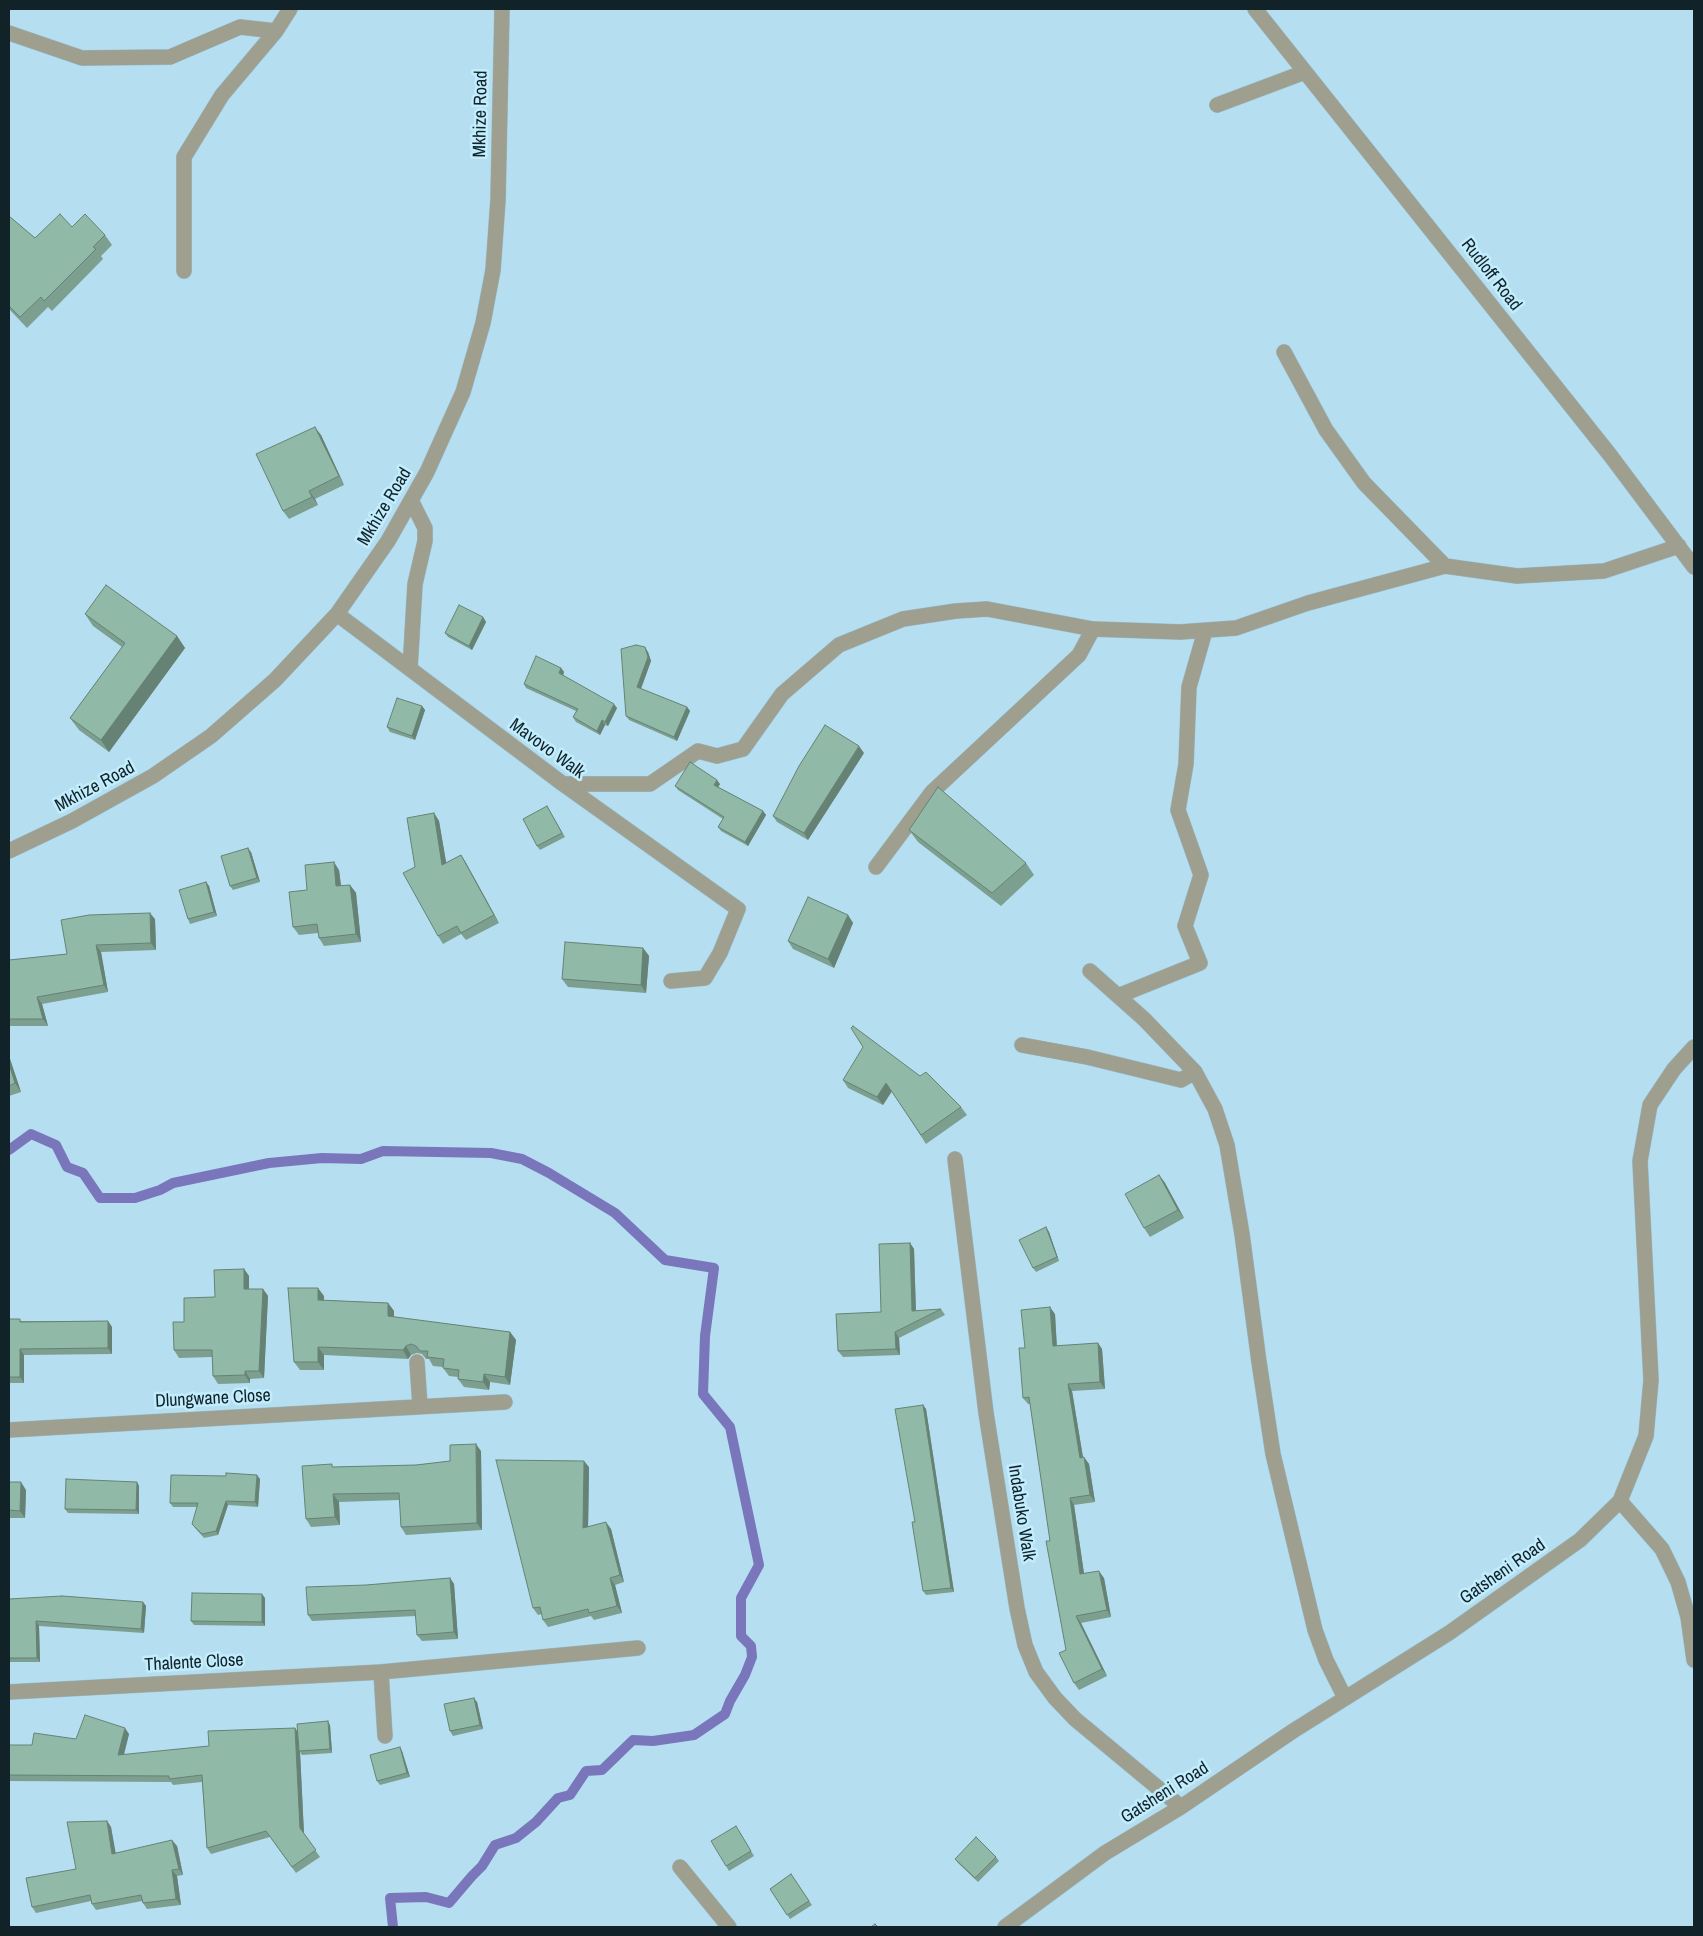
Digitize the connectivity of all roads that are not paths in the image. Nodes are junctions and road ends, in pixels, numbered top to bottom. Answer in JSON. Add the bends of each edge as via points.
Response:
{"nodes":[{"id":1,"x":290,"y":9,"type":"edge"},
{"id":2,"x":502,"y":9,"type":"edge"},
{"id":3,"x":1255,"y":9,"type":"edge"},
{"id":4,"x":276,"y":31,"type":"junction"},
{"id":5,"x":9,"y":33,"type":"edge"},
{"id":6,"x":1305,"y":72,"type":"junction"},
{"id":7,"x":1217,"y":104,"type":"dead end"},
{"id":8,"x":184,"y":271,"type":"dead end"},
{"id":9,"x":1284,"y":352,"type":"dead end"},
{"id":10,"x":411,"y":500,"type":"junction"},
{"id":11,"x":1679,"y":546,"type":"junction"},
{"id":12,"x":1445,"y":566,"type":"junction"},
{"id":13,"x":1694,"y":567,"type":"edge"},
{"id":14,"x":337,"y":614,"type":"junction"},
{"id":15,"x":1093,"y":629,"type":"junction"},
{"id":16,"x":1206,"y":631,"type":"junction"},
{"id":17,"x":410,"y":669,"type":"junction"},
{"id":18,"x":563,"y":784,"type":"junction"},
{"id":19,"x":9,"y":851,"type":"edge"},
{"id":20,"x":876,"y":867,"type":"dead end"},
{"id":21,"x":1090,"y":971,"type":"dead end"},
{"id":22,"x":671,"y":981,"type":"dead end"},
{"id":23,"x":1118,"y":996,"type":"junction"},
{"id":24,"x":1022,"y":1045,"type":"dead end"},
{"id":25,"x":1694,"y":1047,"type":"edge"},
{"id":26,"x":1195,"y":1072,"type":"junction"},
{"id":27,"x":955,"y":1159,"type":"dead end"},
{"id":28,"x":417,"y":1362,"type":"edge"},
{"id":29,"x":505,"y":1402,"type":"dead end"},
{"id":30,"x":420,"y":1406,"type":"junction"},
{"id":31,"x":9,"y":1430,"type":"edge"},
{"id":32,"x":1620,"y":1501,"type":"junction"},
{"id":33,"x":638,"y":1648,"type":"dead end"},
{"id":34,"x":1694,"y":1660,"type":"edge"},
{"id":35,"x":380,"y":1672,"type":"junction"},
{"id":36,"x":9,"y":1692,"type":"edge"},
{"id":37,"x":1345,"y":1698,"type":"junction"},
{"id":38,"x":385,"y":1736,"type":"dead end"},
{"id":39,"x":1181,"y":1807,"type":"junction"},
{"id":40,"x":680,"y":1867,"type":"dead end"},
{"id":41,"x":729,"y":1927,"type":"edge"},
{"id":42,"x":1005,"y":1927,"type":"edge"}],
"edges":[{"from":1,"to":4,"type":"street"},
{"from":2,"to":10,"type":"street","name":"Mkhize Road","via":[[498,200],[493,270],[483,323],[463,392]]},
{"from":3,"to":6,"type":"street","name":"Rudloff Road"},
{"from":4,"to":5,"type":"street","via":[[240,27],[170,57],[101,58],[82,58]]},
{"from":4,"to":8,"type":"street","via":[[222,95],[184,157]]},
{"from":6,"to":7,"type":"street"},
{"from":6,"to":11,"type":"street","name":"Rudloff Road"},
{"from":9,"to":12,"type":"street","via":[[1326,430],[1364,483]]},
{"from":10,"to":14,"type":"street","name":"Mkhize Road","via":[[388,541]]},
{"from":10,"to":17,"type":"street","via":[[424,528],[425,541],[415,584]]},
{"from":11,"to":12,"type":"street","via":[[1604,571],[1517,576]]},
{"from":11,"to":13,"type":"street","name":"Rudloff Road"},
{"from":12,"to":16,"type":"street","via":[[1308,603],[1236,628]]},
{"from":14,"to":17,"type":"street","name":"Mavovo Walk"},
{"from":14,"to":19,"type":"street","name":"Mkhize Road","via":[[275,680],[211,736],[153,776]]},
{"from":15,"to":16,"type":"street"},
{"from":15,"to":18,"type":"street","via":[[987,609],[904,619],[839,645],[782,694],[743,749],[717,756],[698,751],[650,784]]},
{"from":15,"to":20,"type":"street","via":[[1079,655],[932,792]]},
{"from":16,"to":23,"type":"street","via":[[1189,686],[1186,764],[1178,810],[1201,875],[1185,926],[1200,963]]},
{"from":17,"to":18,"type":"street","name":"Mavovo Walk"},
{"from":18,"to":22,"type":"street","name":"Mavovo Walk","via":[[738,909],[720,953],[705,978]]},
{"from":21,"to":23,"type":"street"},
{"from":23,"to":26,"type":"street","via":[[1144,1018]]},
{"from":24,"to":26,"type":"street","via":[[1181,1080]]},
{"from":25,"to":32,"type":"street","name":"Gatsheni Road","via":[[1650,1105],[1640,1161],[1651,1380],[1646,1436]]},
{"from":26,"to":37,"type":"street","via":[[1215,1109],[1227,1145],[1273,1454],[1315,1630]]},
{"from":27,"to":39,"type":"street","name":"Indabuko Walk","via":[[986,1413],[1016,1608],[1025,1645],[1036,1672],[1075,1719]]},
{"from":28,"to":30,"type":"street"},
{"from":29,"to":30,"type":"street","name":"Dlungwane Close"},
{"from":30,"to":31,"type":"street","name":"Dlungwane Close"},
{"from":32,"to":34,"type":"street","via":[[1662,1549],[1678,1582],[1688,1617]]},
{"from":32,"to":37,"type":"street","name":"Gatsheni Road","via":[[1580,1540],[1528,1578],[1449,1633]]},
{"from":33,"to":35,"type":"street","name":"Thalente Close"},
{"from":35,"to":36,"type":"street","name":"Thalente Close"},
{"from":35,"to":38,"type":"street"},
{"from":37,"to":39,"type":"street","name":"Gatsheni Road"},
{"from":39,"to":42,"type":"street","name":"Gatsheni Road","via":[[1105,1853]]},
{"from":40,"to":41,"type":"street"}]}
